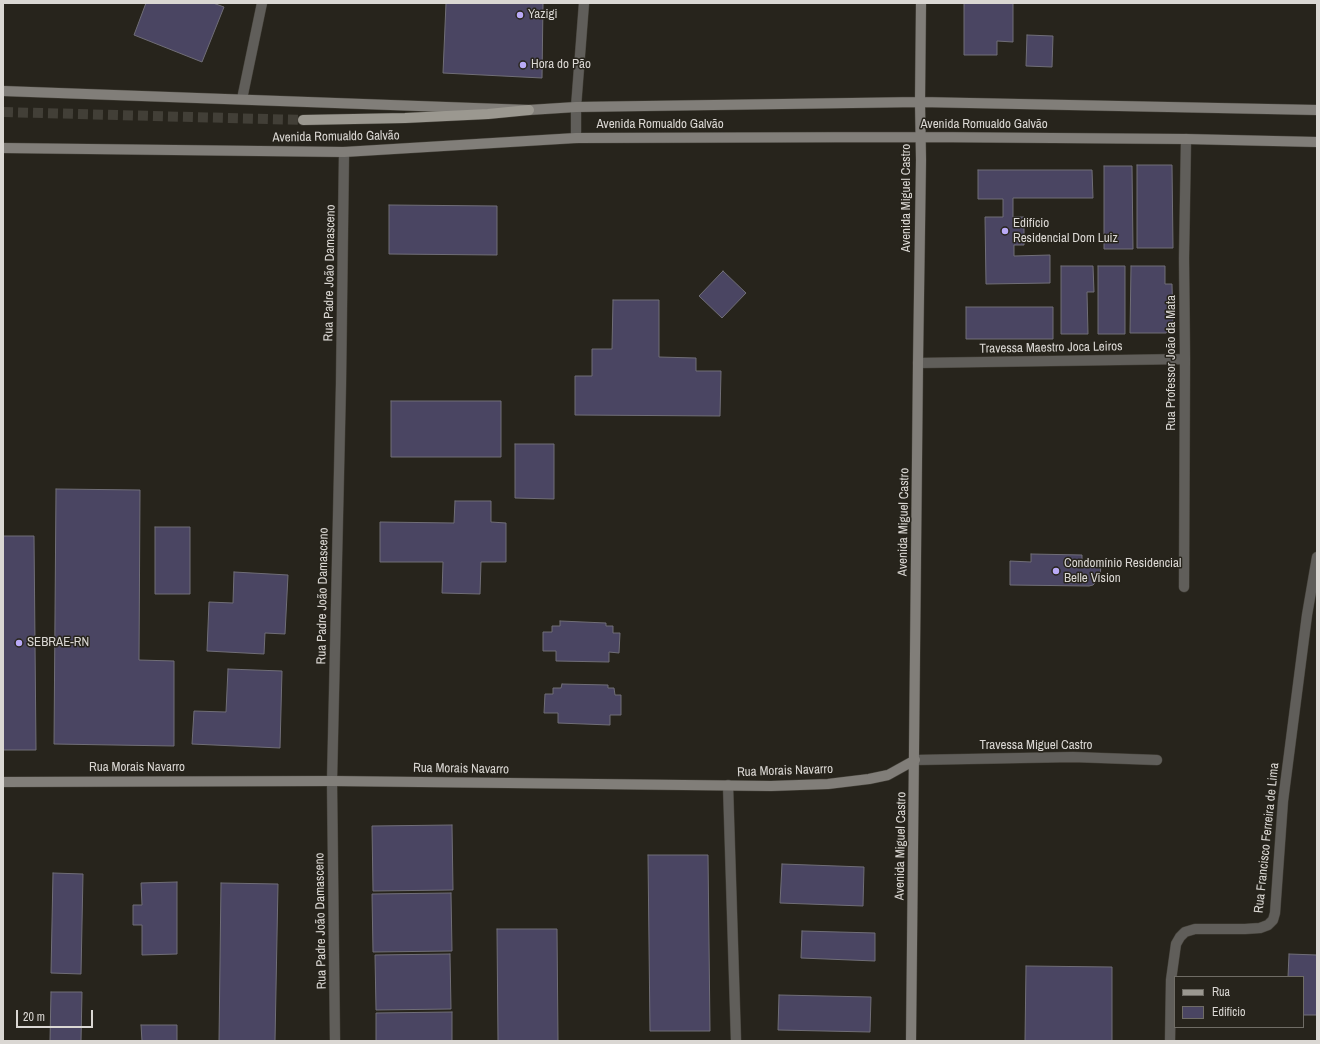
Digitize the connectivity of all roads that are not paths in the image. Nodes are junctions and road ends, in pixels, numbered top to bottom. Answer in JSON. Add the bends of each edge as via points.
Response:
{"nodes":[{"id":1,"x":262,"y":3,"type":"edge"},
{"id":2,"x":584,"y":3,"type":"edge"},
{"id":3,"x":920,"y":3,"type":"edge"},
{"id":4,"x":3,"y":91,"type":"edge"},
{"id":5,"x":242,"y":100,"type":"junction"},
{"id":6,"x":920,"y":102,"type":"junction"},
{"id":7,"x":576,"y":107,"type":"junction"},
{"id":8,"x":528,"y":110,"type":"junction"},
{"id":9,"x":1317,"y":110,"type":"edge"},
{"id":10,"x":303,"y":120,"type":"tunnel mouth"},
{"id":11,"x":920,"y":137,"type":"junction"},
{"id":12,"x":576,"y":138,"type":"junction"},
{"id":13,"x":1186,"y":139,"type":"junction"},
{"id":14,"x":1317,"y":142,"type":"edge"},
{"id":15,"x":3,"y":148,"type":"edge"},
{"id":16,"x":344,"y":152,"type":"junction"},
{"id":17,"x":1185,"y":359,"type":"junction"},
{"id":18,"x":918,"y":363,"type":"junction"},
{"id":19,"x":1317,"y":557,"type":"edge"},
{"id":20,"x":1184,"y":587,"type":"dead end"},
{"id":21,"x":1312,"y":615,"type":"edge"},
{"id":22,"x":915,"y":760,"type":"junction"},
{"id":23,"x":1157,"y":760,"type":"dead end"},
{"id":24,"x":332,"y":781,"type":"junction"},
{"id":25,"x":3,"y":782,"type":"edge"},
{"id":26,"x":728,"y":785,"type":"junction"},
{"id":27,"x":335,"y":1041,"type":"edge"},
{"id":28,"x":736,"y":1041,"type":"edge"},
{"id":29,"x":911,"y":1041,"type":"edge"},
{"id":30,"x":1170,"y":1041,"type":"edge"}],
"edges":[{"from":1,"to":5,"type":"street"},
{"from":2,"to":7,"type":"street"},
{"from":3,"to":6,"type":"main road","name":"Avenida Miguel Castro"},
{"from":4,"to":5,"type":"main road","name":"Avenida Romualdo Galvão"},
{"from":5,"to":8,"type":"main road","name":"Avenida Romualdo Galvão"},
{"from":6,"to":7,"type":"main road","name":"Avenida Romualdo Galvão"},
{"from":6,"to":9,"type":"main road","name":"Avenida Romualdo Galvão"},
{"from":6,"to":11,"type":"main road","name":"Avenida Miguel Castro"},
{"from":7,"to":8,"type":"main road","name":"Avenida Romualdo Galvão"},
{"from":7,"to":12,"type":"street"},
{"from":8,"to":10,"type":"main road","via":[[406,118]]},
{"from":11,"to":12,"type":"main road","name":"Avenida Romualdo Galvão"},
{"from":11,"to":13,"type":"main road","name":"Avenida Romualdo Galvão"},
{"from":11,"to":18,"type":"main road","name":"Avenida Miguel Castro"},
{"from":12,"to":16,"type":"main road","name":"Avenida Romualdo Galvão"},
{"from":13,"to":14,"type":"main road","name":"Avenida Romualdo Galvão"},
{"from":13,"to":17,"type":"street","name":"Rua Professor João da Mata"},
{"from":15,"to":16,"type":"main road","name":"Avenida Romualdo Galvão"},
{"from":16,"to":24,"type":"street","name":"Rua Padre João Damasceno"},
{"from":17,"to":18,"type":"street","name":"Travessa Maestro Joca Leiros"},
{"from":17,"to":20,"type":"street","name":"Rua Professor João da Mata"},
{"from":18,"to":22,"type":"main road","name":"Avenida Miguel Castro"},
{"from":19,"to":21,"type":"street","name":"Rua Francisco Ferreira de Lima"},
{"from":21,"to":30,"type":"street","name":"Rua Francisco Ferreira de Lima","via":[[1283,801],[1275,913],[1268,925],[1260,928],[1195,929],[1185,932],[1180,937],[1176,944],[1171,980]]},
{"from":22,"to":23,"type":"street","name":"Travessa Miguel Castro"},
{"from":22,"to":26,"type":"main road","name":"Rua Morais Navarro","via":[[888,775],[869,779],[828,784]]},
{"from":22,"to":29,"type":"main road","name":"Avenida Miguel Castro"},
{"from":24,"to":25,"type":"main road","name":"Rua Morais Navarro"},
{"from":24,"to":26,"type":"main road","name":"Rua Morais Navarro"},
{"from":24,"to":27,"type":"street","name":"Rua Padre João Damasceno"},
{"from":26,"to":28,"type":"street"}]}
